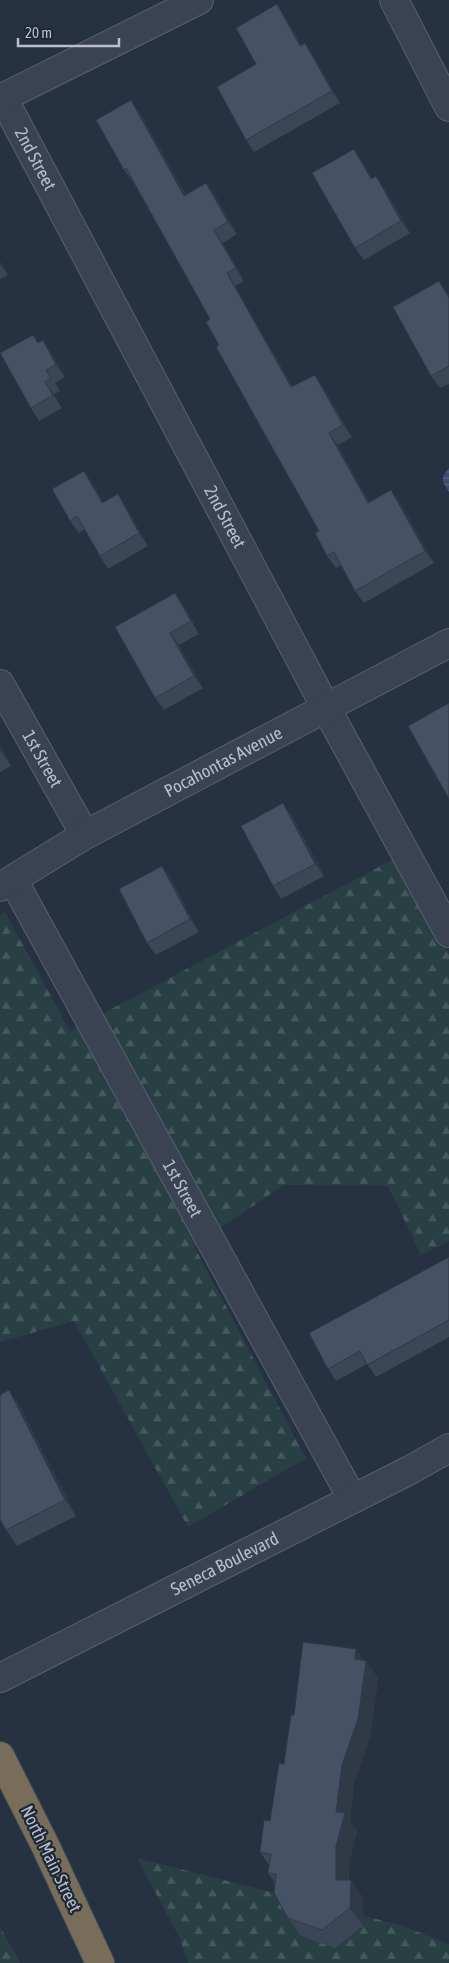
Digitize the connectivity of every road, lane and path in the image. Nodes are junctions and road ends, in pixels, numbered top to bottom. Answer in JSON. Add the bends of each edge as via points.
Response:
{"nodes":[{"id":1,"x":199,"y":0,"type":"edge"},
{"id":2,"x":394,"y":0,"type":"edge"},
{"id":3,"x":1,"y":99,"type":"edge"},
{"id":4,"x":449,"y":107,"type":"edge"},
{"id":5,"x":449,"y":643,"type":"edge"},
{"id":6,"x":0,"y":684,"type":"edge"},
{"id":7,"x":326,"y":708,"type":"junction"},
{"id":8,"x":86,"y":835,"type":"junction"},
{"id":9,"x":6,"y":884,"type":"edge"},
{"id":10,"x":449,"y":933,"type":"edge"},
{"id":11,"x":449,"y":1448,"type":"edge"},
{"id":12,"x":352,"y":1498,"type":"junction"},
{"id":13,"x":0,"y":1678,"type":"edge"},
{"id":14,"x":0,"y":1756,"type":"edge"},
{"id":15,"x":100,"y":1963,"type":"edge"}],
"edges":[{"from":1,"to":3,"type":"street"},
{"from":2,"to":4,"type":"street"},
{"from":3,"to":7,"type":"street","name":"2nd Street"},
{"from":5,"to":7,"type":"street","name":"Pocahontas Avenue"},
{"from":6,"to":8,"type":"street","name":"1st Street"},
{"from":7,"to":8,"type":"street","name":"Pocahontas Avenue"},
{"from":7,"to":10,"type":"street","name":"2nd Street"},
{"from":8,"to":9,"type":"street","name":"Pocahontas Avenue"},
{"from":9,"to":12,"type":"street","name":"1st Street"},
{"from":11,"to":12,"type":"street","name":"Seneca Boulevard"},
{"from":12,"to":13,"type":"street","name":"Seneca Boulevard"},
{"from":14,"to":15,"type":"highway","name":"North Main Street","via":[[46,1845]]}]}
